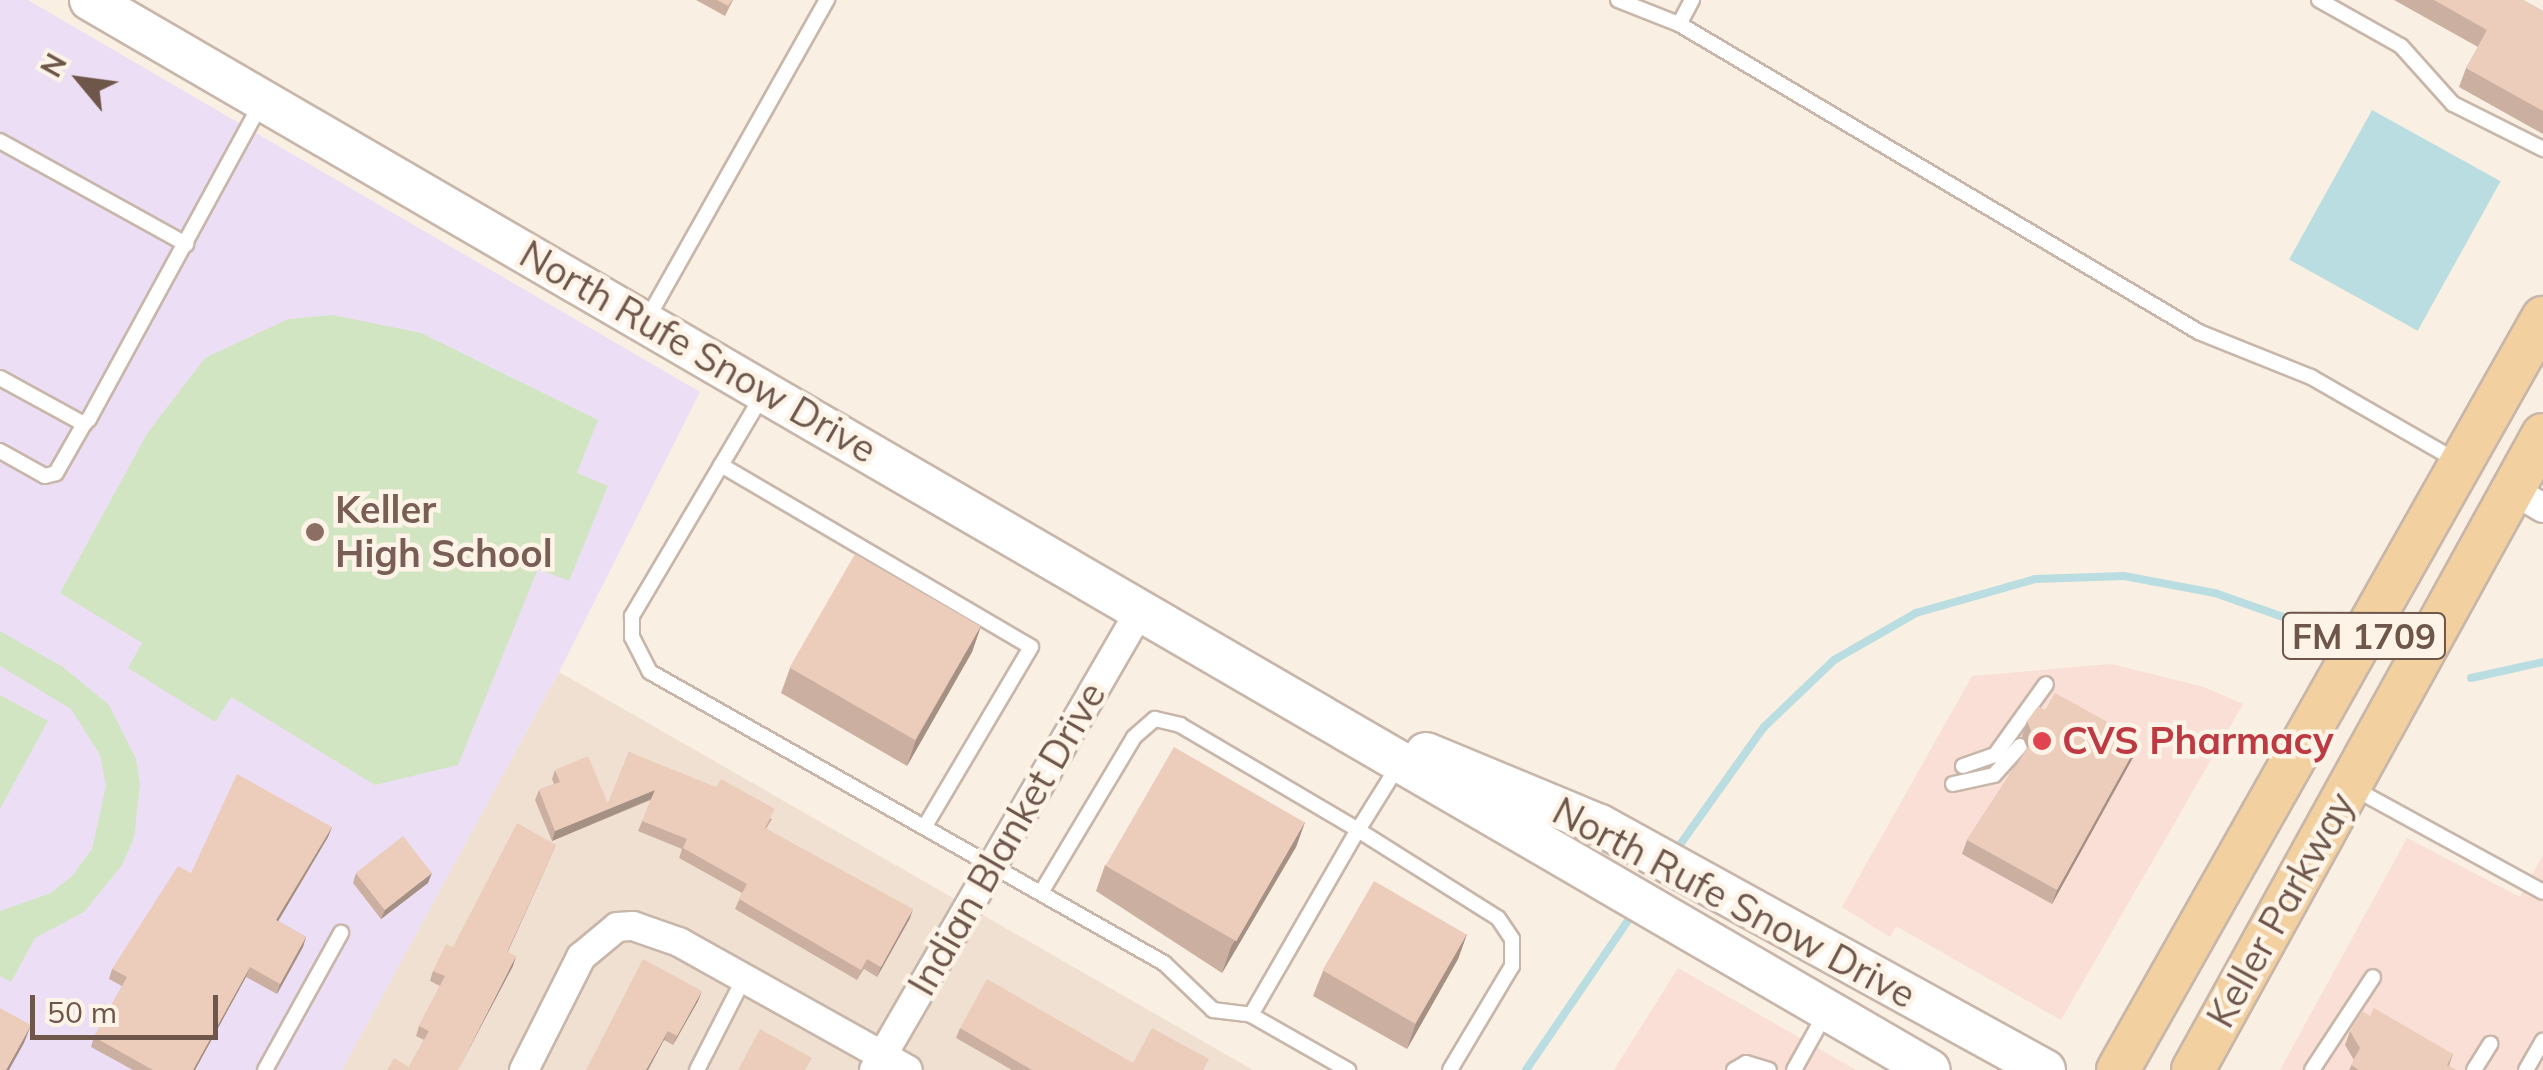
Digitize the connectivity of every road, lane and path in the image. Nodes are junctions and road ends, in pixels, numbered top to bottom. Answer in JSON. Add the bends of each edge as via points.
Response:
{"nodes":[{"id":1,"x":828,"y":0,"type":"edge"},
{"id":2,"x":1618,"y":0,"type":"edge"},
{"id":3,"x":1692,"y":0,"type":"edge"},
{"id":4,"x":2318,"y":0,"type":"edge"},
{"id":5,"x":97,"y":2,"type":"edge"},
{"id":6,"x":1679,"y":24,"type":"junction"},
{"id":7,"x":264,"y":99,"type":"junction"},
{"id":8,"x":0,"y":141,"type":"edge"},
{"id":9,"x":2543,"y":149,"type":"edge"},
{"id":10,"x":186,"y":244,"type":"junction"},
{"id":11,"x":2543,"y":318,"type":"edge"},
{"id":12,"x":645,"y":322,"type":"junction"},
{"id":13,"x":0,"y":378,"type":"edge"},
{"id":14,"x":764,"y":391,"type":"junction"},
{"id":15,"x":2491,"y":413,"type":"junction"},
{"id":16,"x":84,"y":424,"type":"junction"},
{"id":17,"x":2543,"y":434,"type":"edge"},
{"id":18,"x":0,"y":451,"type":"edge"},
{"id":19,"x":2462,"y":464,"type":"junction"},
{"id":20,"x":721,"y":465,"type":"junction"},
{"id":21,"x":2528,"y":499,"type":"edge"},
{"id":22,"x":1141,"y":609,"type":"junction"},
{"id":23,"x":1306,"y":704,"type":"junction"},
{"id":24,"x":2034,"y":721,"type":"edge"},
{"id":25,"x":2020,"y":746,"type":"dead end"},
{"id":26,"x":1401,"y":762,"type":"junction"},
{"id":27,"x":1964,"y":766,"type":"dead end"},
{"id":28,"x":1953,"y":784,"type":"dead end"},
{"id":29,"x":2349,"y":786,"type":"junction"},
{"id":30,"x":925,"y":826,"type":"junction"},
{"id":31,"x":1358,"y":830,"type":"junction"},
{"id":32,"x":992,"y":864,"type":"junction"},
{"id":33,"x":1042,"y":891,"type":"junction"},
{"id":34,"x":2543,"y":892,"type":"edge"},
{"id":35,"x":341,"y":933,"type":"dead end"},
{"id":36,"x":1854,"y":966,"type":"junction"},
{"id":37,"x":2372,"y":977,"type":"dead end"},
{"id":38,"x":744,"y":978,"type":"junction"},
{"id":39,"x":1827,"y":1009,"type":"junction"},
{"id":40,"x":1251,"y":1014,"type":"junction"},
{"id":41,"x":2543,"y":1041,"type":"edge"},
{"id":42,"x":2490,"y":1044,"type":"dead end"},
{"id":43,"x":878,"y":1062,"type":"edge"},
{"id":44,"x":264,"y":1070,"type":"edge"},
{"id":45,"x":524,"y":1070,"type":"edge"},
{"id":46,"x":697,"y":1070,"type":"edge"},
{"id":47,"x":908,"y":1070,"type":"edge"},
{"id":48,"x":1348,"y":1070,"type":"edge"},
{"id":49,"x":1450,"y":1070,"type":"edge"},
{"id":50,"x":1734,"y":1070,"type":"edge"},
{"id":51,"x":1769,"y":1070,"type":"edge"},
{"id":52,"x":1794,"y":1070,"type":"edge"},
{"id":53,"x":1930,"y":1070,"type":"edge"},
{"id":54,"x":2045,"y":1070,"type":"edge"},
{"id":55,"x":2118,"y":1070,"type":"edge"},
{"id":56,"x":2193,"y":1070,"type":"edge"},
{"id":57,"x":2312,"y":1070,"type":"edge"},
{"id":58,"x":2474,"y":1070,"type":"edge"},
{"id":59,"x":2526,"y":1070,"type":"edge"}],
"edges":[{"from":1,"to":12,"type":"lane"},
{"from":2,"to":6,"type":"lane"},
{"from":3,"to":6,"type":"lane"},
{"from":4,"to":9,"type":"lane","via":[[2401,46],[2453,104]]},
{"from":5,"to":7,"type":"main road","name":"North Rufe Snow Drive"},
{"from":6,"to":19,"type":"lane","via":[[2199,332],[2311,377]]},
{"from":7,"to":10,"type":"lane"},
{"from":7,"to":12,"type":"main road","name":"North Rufe Snow Drive"},
{"from":8,"to":10,"type":"lane"},
{"from":10,"to":16,"type":"lane"},
{"from":11,"to":15,"type":"main road","name":"Keller Parkway","number":"FM 1709"},
{"from":12,"to":14,"type":"main road","name":"North Rufe Snow Drive"},
{"from":13,"to":16,"type":"lane"},
{"from":14,"to":20,"type":"lane"},
{"from":14,"to":22,"type":"main road","name":"North Rufe Snow Drive"},
{"from":15,"to":19,"type":"main road","name":"Keller Parkway","number":"FM 1709"},
{"from":15,"to":21,"type":"main road","via":[[2499,466]]},
{"from":16,"to":18,"type":"lane","via":[[56,473],[44,476]]},
{"from":17,"to":21,"type":"main road","name":"Keller Parkway","number":"FM 1709"},
{"from":19,"to":55,"type":"main road","name":"Keller Parkway","number":"FM 1709"},
{"from":20,"to":30,"type":"lane","via":[[632,616],[632,637],[650,672]]},
{"from":20,"to":30,"type":"lane","via":[[1031,647]]},
{"from":21,"to":29,"type":"main road","name":"Keller Parkway","number":"FM 1709"},
{"from":22,"to":23,"type":"main road","name":"North Rufe Snow Drive"},
{"from":22,"to":32,"type":"street","name":"Indian Blanket Drive"},
{"from":23,"to":26,"type":"main road","name":"North Rufe Snow Drive"},
{"from":23,"to":36,"type":"main road","name":"North Rufe Snow Drive","via":[[1600,824]]},
{"from":24,"to":27,"type":"lane","via":[[2050,684],[1996,756]]},
{"from":25,"to":28,"type":"lane","via":[[1994,776]]},
{"from":26,"to":31,"type":"lane"},
{"from":26,"to":39,"type":"main road","name":"North Rufe Snow Drive"},
{"from":29,"to":34,"type":"lane"},
{"from":29,"to":56,"type":"main road","name":"Keller Parkway","number":"FM 1709"},
{"from":30,"to":32,"type":"lane"},
{"from":31,"to":33,"type":"lane","via":[[1180,725],[1155,719],[1134,736]]},
{"from":31,"to":40,"type":"lane"},
{"from":31,"to":49,"type":"lane","via":[[1498,918],[1512,939],[1512,966]]},
{"from":32,"to":33,"type":"lane"},
{"from":32,"to":43,"type":"street","name":"Indian Blanket Drive"},
{"from":33,"to":40,"type":"lane","via":[[1164,964],[1213,1010]]},
{"from":35,"to":44,"type":"lane"},
{"from":36,"to":39,"type":"main road"},
{"from":36,"to":54,"type":"main road","name":"North Rufe Snow Drive"},
{"from":37,"to":57,"type":"lane"},
{"from":38,"to":43,"type":"street"},
{"from":38,"to":45,"type":"street","via":[[654,930],[617,927],[582,957]]},
{"from":38,"to":46,"type":"lane"},
{"from":39,"to":52,"type":"lane"},
{"from":39,"to":53,"type":"main road","name":"North Rufe Snow Drive"},
{"from":40,"to":48,"type":"lane"},
{"from":41,"to":59,"type":"lane"},
{"from":42,"to":58,"type":"lane"},
{"from":43,"to":47,"type":"street"},
{"from":50,"to":51,"type":"lane","via":[[1746,1063]]}]}
